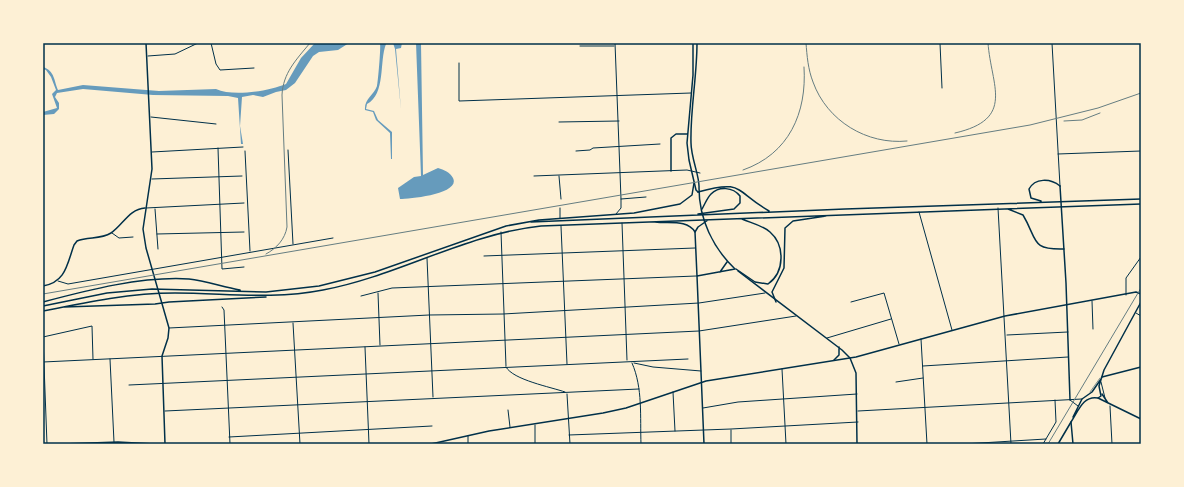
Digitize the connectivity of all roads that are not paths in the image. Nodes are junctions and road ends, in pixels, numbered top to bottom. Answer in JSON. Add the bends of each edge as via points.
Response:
{"nodes":[{"id":1,"x":146,"y":43,"type":"edge"},
{"id":2,"x":198,"y":43,"type":"edge"},
{"id":3,"x":211,"y":43,"type":"edge"},
{"id":4,"x":615,"y":43,"type":"edge"},
{"id":5,"x":693,"y":43,"type":"edge"},
{"id":6,"x":697,"y":43,"type":"edge"},
{"id":7,"x":940,"y":43,"type":"edge"},
{"id":8,"x":1052,"y":43,"type":"edge"},
{"id":9,"x":580,"y":46,"type":"dead end"},
{"id":10,"x":615,"y":46,"type":"junction"},
{"id":11,"x":148,"y":56,"type":"junction"},
{"id":12,"x":459,"y":63,"type":"dead end"},
{"id":13,"x":254,"y":68,"type":"dead end"},
{"id":14,"x":942,"y":88,"type":"dead end"},
{"id":15,"x":691,"y":93,"type":"junction"},
{"id":16,"x":617,"y":96,"type":"junction"},
{"id":17,"x":150,"y":117,"type":"junction"},
{"id":18,"x":618,"y":121,"type":"junction"},
{"id":19,"x":559,"y":122,"type":"dead end"},
{"id":20,"x":216,"y":124,"type":"dead end"},
{"id":21,"x":687,"y":134,"type":"junction"},
{"id":22,"x":660,"y":144,"type":"dead end"},
{"id":23,"x":619,"y":146,"type":"junction"},
{"id":24,"x":242,"y":147,"type":"dead end"},
{"id":25,"x":218,"y":148,"type":"junction"},
{"id":26,"x":246,"y":150,"type":"dead end"},
{"id":27,"x":288,"y":150,"type":"dead end"},
{"id":28,"x":576,"y":151,"type":"dead end"},
{"id":29,"x":1141,"y":151,"type":"edge"},
{"id":30,"x":152,"y":152,"type":"junction"},
{"id":31,"x":1058,"y":154,"type":"junction"},
{"id":32,"x":671,"y":171,"type":"junction"},
{"id":33,"x":620,"y":173,"type":"junction"},
{"id":34,"x":700,"y":173,"type":"dead end"},
{"id":35,"x":242,"y":176,"type":"dead end"},
{"id":36,"x":534,"y":176,"type":"dead end"},
{"id":37,"x":559,"y":176,"type":"junction"},
{"id":38,"x":218,"y":177,"type":"junction"},
{"id":39,"x":152,"y":179,"type":"junction"},
{"id":40,"x":694,"y":183,"type":"junction"},
{"id":41,"x":1060,"y":186,"type":"junction"},
{"id":42,"x":697,"y":191,"type":"junction"},
{"id":43,"x":646,"y":197,"type":"dead end"},
{"id":44,"x":621,"y":198,"type":"junction"},
{"id":45,"x":560,"y":199,"type":"dead end"},
{"id":46,"x":1141,"y":199,"type":"edge"},
{"id":47,"x":1045,"y":202,"type":"junction"},
{"id":48,"x":1061,"y":202,"type":"junction"},
{"id":49,"x":244,"y":203,"type":"dead end"},
{"id":50,"x":1141,"y":204,"type":"edge"},
{"id":51,"x":218,"y":205,"type":"junction"},
{"id":52,"x":1061,"y":206,"type":"junction"},
{"id":53,"x":145,"y":208,"type":"junction"},
{"id":54,"x":154,"y":208,"type":"junction"},
{"id":55,"x":560,"y":208,"type":"dead end"},
{"id":56,"x":998,"y":208,"type":"junction"},
{"id":57,"x":1004,"y":208,"type":"junction"},
{"id":58,"x":702,"y":209,"type":"junction"},
{"id":59,"x":770,"y":212,"type":"junction"},
{"id":60,"x":919,"y":212,"type":"junction"},
{"id":61,"x":616,"y":214,"type":"junction"},
{"id":62,"x":834,"y":214,"type":"junction"},
{"id":63,"x":688,"y":215,"type":"junction"},
{"id":64,"x":560,"y":218,"type":"junction"},
{"id":65,"x":741,"y":218,"type":"junction"},
{"id":66,"x":708,"y":220,"type":"junction"},
{"id":67,"x":652,"y":221,"type":"junction"},
{"id":68,"x":622,"y":223,"type":"junction"},
{"id":69,"x":519,"y":224,"type":"junction"},
{"id":70,"x":561,"y":225,"type":"junction"},
{"id":71,"x":220,"y":232,"type":"junction"},
{"id":72,"x":244,"y":232,"type":"dead end"},
{"id":73,"x":501,"y":232,"type":"junction"},
{"id":74,"x":695,"y":232,"type":"junction"},
{"id":75,"x":112,"y":233,"type":"junction"},
{"id":76,"x":157,"y":234,"type":"junction"},
{"id":77,"x":133,"y":237,"type":"dead end"},
{"id":78,"x":333,"y":238,"type":"dead end"},
{"id":79,"x":293,"y":244,"type":"junction"},
{"id":80,"x":696,"y":248,"type":"junction"},
{"id":81,"x":158,"y":249,"type":"dead end"},
{"id":82,"x":1064,"y":249,"type":"junction"},
{"id":83,"x":623,"y":250,"type":"junction"},
{"id":84,"x":250,"y":252,"type":"junction"},
{"id":85,"x":562,"y":253,"type":"junction"},
{"id":86,"x":502,"y":255,"type":"junction"},
{"id":87,"x":484,"y":256,"type":"dead end"},
{"id":88,"x":222,"y":257,"type":"junction"},
{"id":89,"x":1141,"y":257,"type":"edge"},
{"id":90,"x":427,"y":258,"type":"junction"},
{"id":91,"x":727,"y":261,"type":"junction"},
{"id":92,"x":244,"y":268,"type":"dead end"},
{"id":93,"x":736,"y":269,"type":"junction"},
{"id":94,"x":720,"y":272,"type":"junction"},
{"id":95,"x":697,"y":276,"type":"junction"},
{"id":96,"x":623,"y":279,"type":"junction"},
{"id":97,"x":155,"y":280,"type":"junction"},
{"id":98,"x":563,"y":280,"type":"junction"},
{"id":99,"x":58,"y":281,"type":"junction"},
{"id":100,"x":503,"y":283,"type":"junction"},
{"id":101,"x":43,"y":286,"type":"edge"},
{"id":102,"x":428,"y":287,"type":"junction"},
{"id":103,"x":246,"y":292,"type":"junction"},
{"id":104,"x":378,"y":292,"type":"junction"},
{"id":105,"x":765,"y":293,"type":"junction"},
{"id":106,"x":1141,"y":294,"type":"edge"},
{"id":107,"x":1126,"y":295,"type":"junction"},
{"id":108,"x":282,"y":296,"type":"junction"},
{"id":109,"x":361,"y":296,"type":"dead end"},
{"id":110,"x":1092,"y":301,"type":"junction"},
{"id":111,"x":43,"y":302,"type":"edge"},
{"id":112,"x":776,"y":302,"type":"junction"},
{"id":113,"x":851,"y":302,"type":"dead end"},
{"id":114,"x":1141,"y":302,"type":"edge"},
{"id":115,"x":162,"y":303,"type":"junction"},
{"id":116,"x":699,"y":303,"type":"junction"},
{"id":117,"x":1066,"y":305,"type":"junction"},
{"id":118,"x":43,"y":306,"type":"edge"},
{"id":119,"x":64,"y":306,"type":"junction"},
{"id":120,"x":222,"y":307,"type":"dead end"},
{"id":121,"x":624,"y":307,"type":"junction"},
{"id":122,"x":564,"y":309,"type":"junction"},
{"id":123,"x":43,"y":311,"type":"edge"},
{"id":124,"x":1135,"y":313,"type":"junction"},
{"id":125,"x":503,"y":314,"type":"junction"},
{"id":126,"x":430,"y":315,"type":"junction"},
{"id":127,"x":796,"y":316,"type":"junction"},
{"id":128,"x":1005,"y":316,"type":"junction"},
{"id":129,"x":1141,"y":316,"type":"edge"},
{"id":130,"x":379,"y":317,"type":"junction"},
{"id":131,"x":892,"y":319,"type":"junction"},
{"id":132,"x":293,"y":323,"type":"junction"},
{"id":133,"x":225,"y":326,"type":"junction"},
{"id":134,"x":169,"y":328,"type":"junction"},
{"id":135,"x":1093,"y":329,"type":"dead end"},
{"id":136,"x":952,"y":330,"type":"junction"},
{"id":137,"x":699,"y":332,"type":"junction"},
{"id":138,"x":1068,"y":332,"type":"junction"},
{"id":139,"x":626,"y":334,"type":"junction"},
{"id":140,"x":1006,"y":335,"type":"junction"},
{"id":141,"x":566,"y":336,"type":"junction"},
{"id":142,"x":43,"y":337,"type":"edge"},
{"id":143,"x":826,"y":339,"type":"junction"},
{"id":144,"x":921,"y":339,"type":"junction"},
{"id":145,"x":505,"y":340,"type":"junction"},
{"id":146,"x":430,"y":343,"type":"junction"},
{"id":147,"x":899,"y":345,"type":"junction"},
{"id":148,"x":365,"y":346,"type":"junction"},
{"id":149,"x":380,"y":346,"type":"junction"},
{"id":150,"x":839,"y":347,"type":"junction"},
{"id":151,"x":295,"y":350,"type":"junction"},
{"id":152,"x":226,"y":354,"type":"junction"},
{"id":153,"x":162,"y":356,"type":"junction"},
{"id":154,"x":1069,"y":357,"type":"junction"},
{"id":155,"x":110,"y":358,"type":"junction"},
{"id":156,"x":850,"y":358,"type":"junction"},
{"id":157,"x":94,"y":359,"type":"junction"},
{"id":158,"x":688,"y":359,"type":"dead end"},
{"id":159,"x":834,"y":360,"type":"junction"},
{"id":160,"x":627,"y":361,"type":"junction"},
{"id":161,"x":43,"y":362,"type":"edge"},
{"id":162,"x":1007,"y":362,"type":"junction"},
{"id":163,"x":631,"y":363,"type":"junction"},
{"id":164,"x":567,"y":364,"type":"junction"},
{"id":165,"x":923,"y":366,"type":"junction"},
{"id":166,"x":506,"y":367,"type":"junction"},
{"id":167,"x":782,"y":368,"type":"junction"},
{"id":168,"x":1141,"y":368,"type":"edge"},
{"id":169,"x":432,"y":370,"type":"junction"},
{"id":170,"x":701,"y":371,"type":"junction"},
{"id":171,"x":366,"y":373,"type":"junction"},
{"id":172,"x":1102,"y":377,"type":"junction"},
{"id":173,"x":296,"y":378,"type":"junction"},
{"id":174,"x":924,"y":378,"type":"junction"},
{"id":175,"x":227,"y":381,"type":"junction"},
{"id":176,"x":1101,"y":381,"type":"junction"},
{"id":177,"x":896,"y":382,"type":"dead end"},
{"id":178,"x":163,"y":383,"type":"junction"},
{"id":179,"x":701,"y":383,"type":"junction"},
{"id":180,"x":129,"y":385,"type":"dead end"},
{"id":181,"x":639,"y":388,"type":"junction"},
{"id":182,"x":1094,"y":389,"type":"junction"},
{"id":183,"x":1100,"y":390,"type":"junction"},
{"id":184,"x":674,"y":392,"type":"junction"},
{"id":185,"x":1092,"y":392,"type":"junction"},
{"id":186,"x":567,"y":393,"type":"junction"},
{"id":187,"x":857,"y":394,"type":"junction"},
{"id":188,"x":1102,"y":394,"type":"junction"},
{"id":189,"x":1086,"y":396,"type":"junction"},
{"id":190,"x":1094,"y":397,"type":"junction"},
{"id":191,"x":433,"y":398,"type":"junction"},
{"id":192,"x":1098,"y":398,"type":"junction"},
{"id":193,"x":784,"y":399,"type":"junction"},
{"id":194,"x":1055,"y":399,"type":"junction"},
{"id":195,"x":1082,"y":399,"type":"junction"},
{"id":196,"x":1070,"y":400,"type":"junction"},
{"id":197,"x":368,"y":401,"type":"junction"},
{"id":198,"x":1009,"y":402,"type":"junction"},
{"id":199,"x":640,"y":403,"type":"junction"},
{"id":200,"x":1108,"y":404,"type":"junction"},
{"id":201,"x":298,"y":405,"type":"junction"},
{"id":202,"x":1078,"y":406,"type":"junction"},
{"id":203,"x":1110,"y":406,"type":"junction"},
{"id":204,"x":925,"y":407,"type":"junction"},
{"id":205,"x":702,"y":408,"type":"junction"},
{"id":206,"x":228,"y":409,"type":"junction"},
{"id":207,"x":508,"y":410,"type":"dead end"},
{"id":208,"x":164,"y":411,"type":"junction"},
{"id":209,"x":858,"y":411,"type":"junction"},
{"id":210,"x":1141,"y":419,"type":"edge"},
{"id":211,"x":569,"y":420,"type":"junction"},
{"id":212,"x":858,"y":422,"type":"junction"},
{"id":213,"x":1071,"y":422,"type":"junction"},
{"id":214,"x":535,"y":424,"type":"junction"},
{"id":215,"x":432,"y":426,"type":"dead end"},
{"id":216,"x":785,"y":426,"type":"junction"},
{"id":217,"x":510,"y":428,"type":"junction"},
{"id":218,"x":369,"y":429,"type":"junction"},
{"id":219,"x":731,"y":429,"type":"junction"},
{"id":220,"x":703,"y":430,"type":"junction"},
{"id":221,"x":675,"y":432,"type":"junction"},
{"id":222,"x":300,"y":433,"type":"junction"},
{"id":223,"x":641,"y":433,"type":"junction"},
{"id":224,"x":570,"y":435,"type":"junction"},
{"id":225,"x":468,"y":436,"type":"junction"},
{"id":226,"x":229,"y":437,"type":"junction"},
{"id":227,"x":1046,"y":439,"type":"junction"},
{"id":228,"x":114,"y":442,"type":"junction"},
{"id":229,"x":1011,"y":442,"type":"junction"},
{"id":230,"x":118,"y":443,"type":"edge"},
{"id":231,"x":47,"y":444,"type":"edge"},
{"id":232,"x":63,"y":444,"type":"edge"},
{"id":233,"x":80,"y":444,"type":"edge"},
{"id":234,"x":149,"y":444,"type":"edge"},
{"id":235,"x":154,"y":444,"type":"edge"},
{"id":236,"x":165,"y":444,"type":"edge"},
{"id":237,"x":230,"y":444,"type":"edge"},
{"id":238,"x":300,"y":444,"type":"edge"},
{"id":239,"x":369,"y":444,"type":"edge"},
{"id":240,"x":431,"y":444,"type":"edge"},
{"id":241,"x":468,"y":444,"type":"edge"},
{"id":242,"x":535,"y":444,"type":"edge"},
{"id":243,"x":570,"y":444,"type":"edge"},
{"id":244,"x":641,"y":444,"type":"edge"},
{"id":245,"x":704,"y":444,"type":"edge"},
{"id":246,"x":731,"y":444,"type":"edge"},
{"id":247,"x":786,"y":444,"type":"edge"},
{"id":248,"x":857,"y":444,"type":"edge"},
{"id":249,"x":927,"y":444,"type":"edge"},
{"id":250,"x":964,"y":444,"type":"edge"},
{"id":251,"x":1011,"y":444,"type":"edge"},
{"id":252,"x":1044,"y":444,"type":"edge"},
{"id":253,"x":1058,"y":444,"type":"edge"},
{"id":254,"x":1072,"y":444,"type":"edge"},
{"id":255,"x":1112,"y":444,"type":"edge"}],
"edges":[{"from":1,"to":11,"type":"main road"},
{"from":2,"to":11,"type":"street","via":[[175,54]]},
{"from":3,"to":13,"type":"street","via":[[220,70]]},
{"from":4,"to":10,"type":"street"},
{"from":5,"to":15,"type":"main road"},
{"from":6,"to":42,"type":"main road","via":[[690,141],[700,188]]},
{"from":7,"to":14,"type":"street"},
{"from":8,"to":31,"type":"street"},
{"from":9,"to":10,"type":"street"},
{"from":10,"to":16,"type":"street"},
{"from":11,"to":17,"type":"main road"},
{"from":12,"to":16,"type":"street","via":[[459,101]]},
{"from":15,"to":16,"type":"street"},
{"from":15,"to":21,"type":"main road"},
{"from":16,"to":18,"type":"street"},
{"from":17,"to":20,"type":"street"},
{"from":17,"to":30,"type":"main road"},
{"from":18,"to":19,"type":"street"},
{"from":18,"to":23,"type":"street"},
{"from":21,"to":32,"type":"main road","via":[[676,134],[671,138]]},
{"from":21,"to":40,"type":"main road"},
{"from":22,"to":23,"type":"street"},
{"from":23,"to":28,"type":"street"},
{"from":23,"to":33,"type":"street"},
{"from":24,"to":25,"type":"street"},
{"from":25,"to":30,"type":"street"},
{"from":25,"to":38,"type":"street"},
{"from":26,"to":84,"type":"street"},
{"from":27,"to":79,"type":"street"},
{"from":29,"to":31,"type":"street"},
{"from":30,"to":39,"type":"main road"},
{"from":31,"to":41,"type":"street"},
{"from":32,"to":33,"type":"street"},
{"from":32,"to":34,"type":"street","via":[[687,170]]},
{"from":33,"to":37,"type":"street"},
{"from":33,"to":44,"type":"street"},
{"from":35,"to":38,"type":"street"},
{"from":36,"to":37,"type":"street"},
{"from":37,"to":45,"type":"street"},
{"from":38,"to":39,"type":"street"},
{"from":38,"to":51,"type":"street"},
{"from":39,"to":53,"type":"main road"},
{"from":40,"to":42,"type":"main road"},
{"from":40,"to":61,"type":"main road","via":[[688,200],[680,204]]},
{"from":41,"to":47,"type":"main road","via":[[1050,180],[1037,181],[1033,184],[1029,190],[1031,198]]},
{"from":41,"to":48,"type":"main road"},
{"from":42,"to":58,"type":"main road"},
{"from":42,"to":59,"type":"main road","via":[[733,186]]},
{"from":43,"to":44,"type":"street"},
{"from":44,"to":61,"type":"street","via":[[621,208]]},
{"from":46,"to":48,"type":"main road"},
{"from":47,"to":48,"type":"main road"},
{"from":47,"to":59,"type":"main road"},
{"from":48,"to":52,"type":"main road"},
{"from":49,"to":51,"type":"street"},
{"from":50,"to":52,"type":"main road"},
{"from":51,"to":54,"type":"street"},
{"from":51,"to":71,"type":"street"},
{"from":52,"to":57,"type":"main road"},
{"from":52,"to":82,"type":"main road"},
{"from":53,"to":54,"type":"street"},
{"from":53,"to":75,"type":"main road","via":[[134,211]]},
{"from":53,"to":97,"type":"main road","via":[[144,236]]},
{"from":54,"to":76,"type":"street"},
{"from":55,"to":64,"type":"street"},
{"from":56,"to":57,"type":"main road"},
{"from":56,"to":60,"type":"main road"},
{"from":56,"to":128,"type":"street"},
{"from":57,"to":82,"type":"main road","via":[[1023,215],[1034,238],[1043,248]]},
{"from":58,"to":63,"type":"main road","via":[[710,195],[718,190],[732,190],[740,196],[740,203],[734,208]]},
{"from":58,"to":91,"type":"main road","via":[[714,245]]},
{"from":59,"to":63,"type":"main road"},
{"from":60,"to":62,"type":"main road"},
{"from":60,"to":136,"type":"street"},
{"from":61,"to":64,"type":"main road"},
{"from":62,"to":65,"type":"main road"},
{"from":62,"to":112,"type":"main road","via":[[793,222],[786,226],[783,234],[784,268],[772,292]]},
{"from":63,"to":69,"type":"main road"},
{"from":64,"to":69,"type":"main road"},
{"from":65,"to":66,"type":"main road"},
{"from":65,"to":93,"type":"main road","via":[[765,228],[775,236],[780,247],[781,262],[776,276],[768,284],[755,282]]},
{"from":66,"to":67,"type":"main road"},
{"from":66,"to":74,"type":"main road"},
{"from":67,"to":68,"type":"main road"},
{"from":67,"to":74,"type":"main road","via":[[685,224],[691,226]]},
{"from":68,"to":70,"type":"main road"},
{"from":68,"to":83,"type":"street"},
{"from":69,"to":103,"type":"main road","via":[[488,231],[332,284],[293,290]]},
{"from":70,"to":73,"type":"main road"},
{"from":70,"to":85,"type":"street"},
{"from":71,"to":72,"type":"street"},
{"from":71,"to":76,"type":"street"},
{"from":71,"to":88,"type":"street"},
{"from":73,"to":86,"type":"street"},
{"from":73,"to":90,"type":"main road"},
{"from":74,"to":80,"type":"main road"},
{"from":75,"to":77,"type":"street","via":[[119,238]]},
{"from":75,"to":99,"type":"main road","via":[[77,240],[63,275]]},
{"from":76,"to":81,"type":"street"},
{"from":78,"to":79,"type":"street"},
{"from":79,"to":84,"type":"street"},
{"from":80,"to":83,"type":"street"},
{"from":80,"to":95,"type":"main road"},
{"from":82,"to":117,"type":"main road"},
{"from":83,"to":85,"type":"street"},
{"from":83,"to":96,"type":"street"},
{"from":84,"to":88,"type":"street"},
{"from":85,"to":86,"type":"street"},
{"from":85,"to":98,"type":"street"},
{"from":86,"to":87,"type":"street"},
{"from":86,"to":100,"type":"street"},
{"from":88,"to":92,"type":"street","via":[[222,269]]},
{"from":88,"to":99,"type":"street","via":[[93,280],[65,284]]},
{"from":89,"to":107,"type":"street","via":[[1126,278]]},
{"from":90,"to":102,"type":"street"},
{"from":90,"to":108,"type":"main road","via":[[337,287]]},
{"from":91,"to":93,"type":"main road"},
{"from":91,"to":94,"type":"main road"},
{"from":93,"to":94,"type":"main road"},
{"from":93,"to":105,"type":"main road"},
{"from":94,"to":95,"type":"main road"},
{"from":95,"to":96,"type":"street"},
{"from":95,"to":116,"type":"main road"},
{"from":96,"to":98,"type":"street"},
{"from":96,"to":121,"type":"street"},
{"from":97,"to":103,"type":"main road","via":[[191,280]]},
{"from":97,"to":111,"type":"main road"},
{"from":97,"to":115,"type":"main road"},
{"from":98,"to":100,"type":"street"},
{"from":98,"to":122,"type":"street"},
{"from":99,"to":101,"type":"main road"},
{"from":100,"to":102,"type":"street"},
{"from":100,"to":125,"type":"street"},
{"from":102,"to":104,"type":"street","via":[[392,288]]},
{"from":102,"to":126,"type":"street"},
{"from":103,"to":118,"type":"main road","via":[[152,288],[107,293]]},
{"from":104,"to":109,"type":"street"},
{"from":104,"to":130,"type":"street"},
{"from":105,"to":112,"type":"main road"},
{"from":105,"to":116,"type":"street"},
{"from":106,"to":107,"type":"main road","via":[[1136,292]]},
{"from":107,"to":110,"type":"main road"},
{"from":108,"to":115,"type":"main road"},
{"from":108,"to":119,"type":"main road","via":[[153,294]]},
{"from":110,"to":117,"type":"main road"},
{"from":110,"to":135,"type":"street"},
{"from":112,"to":127,"type":"main road"},
{"from":113,"to":131,"type":"street","via":[[884,293]]},
{"from":114,"to":124,"type":"main road"},
{"from":115,"to":119,"type":"main road"},
{"from":115,"to":134,"type":"main road"},
{"from":116,"to":121,"type":"street"},
{"from":116,"to":137,"type":"main road"},
{"from":117,"to":128,"type":"main road"},
{"from":117,"to":138,"type":"main road"},
{"from":119,"to":123,"type":"main road"},
{"from":120,"to":133,"type":"street"},
{"from":121,"to":122,"type":"street"},
{"from":121,"to":139,"type":"street"},
{"from":122,"to":125,"type":"street"},
{"from":122,"to":141,"type":"street"},
{"from":124,"to":129,"type":"street"},
{"from":124,"to":172,"type":"main road","via":[[1106,363]]},
{"from":125,"to":126,"type":"street"},
{"from":125,"to":145,"type":"street"},
{"from":126,"to":130,"type":"street"},
{"from":126,"to":146,"type":"street"},
{"from":127,"to":137,"type":"street"},
{"from":127,"to":143,"type":"main road"},
{"from":128,"to":136,"type":"main road"},
{"from":128,"to":140,"type":"street"},
{"from":130,"to":132,"type":"street"},
{"from":130,"to":149,"type":"street"},
{"from":131,"to":143,"type":"street"},
{"from":131,"to":147,"type":"street"},
{"from":132,"to":133,"type":"street"},
{"from":132,"to":151,"type":"street"},
{"from":133,"to":134,"type":"street"},
{"from":133,"to":152,"type":"street"},
{"from":134,"to":153,"type":"main road"},
{"from":136,"to":144,"type":"main road"},
{"from":137,"to":139,"type":"street"},
{"from":137,"to":170,"type":"main road"},
{"from":138,"to":140,"type":"street"},
{"from":138,"to":154,"type":"main road"},
{"from":139,"to":141,"type":"street"},
{"from":139,"to":160,"type":"street"},
{"from":140,"to":162,"type":"street"},
{"from":141,"to":145,"type":"street"},
{"from":141,"to":164,"type":"street"},
{"from":142,"to":157,"type":"street","via":[[92,326]]},
{"from":142,"to":161,"type":"street"},
{"from":143,"to":150,"type":"main road"},
{"from":144,"to":147,"type":"main road"},
{"from":144,"to":165,"type":"street"},
{"from":145,"to":146,"type":"street"},
{"from":145,"to":166,"type":"street"},
{"from":146,"to":149,"type":"street"},
{"from":146,"to":169,"type":"street"},
{"from":147,"to":156,"type":"main road"},
{"from":148,"to":149,"type":"street"},
{"from":148,"to":151,"type":"street"},
{"from":148,"to":171,"type":"street"},
{"from":150,"to":156,"type":"main road"},
{"from":150,"to":159,"type":"main road","via":[[840,352]]},
{"from":151,"to":152,"type":"street"},
{"from":151,"to":173,"type":"street"},
{"from":152,"to":153,"type":"street"},
{"from":152,"to":175,"type":"street"},
{"from":153,"to":155,"type":"street"},
{"from":153,"to":178,"type":"main road"},
{"from":154,"to":162,"type":"street"},
{"from":154,"to":196,"type":"main road"},
{"from":155,"to":157,"type":"street"},
{"from":155,"to":228,"type":"street"},
{"from":156,"to":159,"type":"main road"},
{"from":156,"to":187,"type":"main road","via":[[856,373]]},
{"from":157,"to":161,"type":"street"},
{"from":158,"to":163,"type":"street"},
{"from":159,"to":167,"type":"main road"},
{"from":160,"to":163,"type":"street"},
{"from":160,"to":164,"type":"street"},
{"from":161,"to":231,"type":"street"},
{"from":162,"to":165,"type":"street"},
{"from":162,"to":198,"type":"street"},
{"from":163,"to":170,"type":"street"},
{"from":163,"to":181,"type":"street","via":[[638,376]]},
{"from":164,"to":166,"type":"street"},
{"from":165,"to":174,"type":"street"},
{"from":166,"to":169,"type":"street"},
{"from":166,"to":186,"type":"street","via":[[508,371],[524,378]]},
{"from":167,"to":179,"type":"main road"},
{"from":167,"to":193,"type":"street"},
{"from":168,"to":172,"type":"main road"},
{"from":169,"to":171,"type":"street"},
{"from":169,"to":191,"type":"street"},
{"from":170,"to":179,"type":"main road"},
{"from":171,"to":173,"type":"street"},
{"from":171,"to":197,"type":"street"},
{"from":172,"to":176,"type":"main road"},
{"from":172,"to":182,"type":"main road"},
{"from":172,"to":189,"type":"lane"},
{"from":173,"to":175,"type":"street"},
{"from":173,"to":201,"type":"street"},
{"from":174,"to":177,"type":"street"},
{"from":174,"to":204,"type":"street"},
{"from":175,"to":178,"type":"street"},
{"from":175,"to":206,"type":"street"},
{"from":176,"to":183,"type":"main road"},
{"from":176,"to":200,"type":"street"},
{"from":178,"to":180,"type":"street"},
{"from":178,"to":208,"type":"main road"},
{"from":179,"to":184,"type":"main road"},
{"from":179,"to":205,"type":"main road"},
{"from":181,"to":186,"type":"street"},
{"from":181,"to":199,"type":"street"},
{"from":182,"to":183,"type":"main road"},
{"from":182,"to":185,"type":"main road"},
{"from":183,"to":188,"type":"main road"},
{"from":184,"to":199,"type":"main road"},
{"from":184,"to":221,"type":"street"},
{"from":185,"to":189,"type":"main road"},
{"from":185,"to":190,"type":"main road"},
{"from":186,"to":191,"type":"street"},
{"from":186,"to":211,"type":"street"},
{"from":187,"to":193,"type":"street"},
{"from":187,"to":209,"type":"main road"},
{"from":188,"to":192,"type":"main road"},
{"from":188,"to":200,"type":"main road"},
{"from":189,"to":195,"type":"main road"},
{"from":190,"to":192,"type":"main road"},
{"from":190,"to":213,"type":"main road","via":[[1086,400]]},
{"from":191,"to":197,"type":"street"},
{"from":192,"to":203,"type":"main road"},
{"from":193,"to":205,"type":"street","via":[[738,402]]},
{"from":193,"to":216,"type":"street"},
{"from":194,"to":196,"type":"street"},
{"from":194,"to":198,"type":"street"},
{"from":194,"to":227,"type":"street","via":[[1056,422]]},
{"from":195,"to":196,"type":"street"},
{"from":195,"to":202,"type":"main road"},
{"from":196,"to":202,"type":"street"},
{"from":197,"to":201,"type":"street"},
{"from":197,"to":218,"type":"street"},
{"from":198,"to":204,"type":"street"},
{"from":198,"to":229,"type":"street"},
{"from":199,"to":211,"type":"main road"},
{"from":199,"to":223,"type":"street"},
{"from":200,"to":203,"type":"main road"},
{"from":201,"to":206,"type":"street"},
{"from":201,"to":222,"type":"street"},
{"from":202,"to":213,"type":"main road"},
{"from":203,"to":210,"type":"main road"},
{"from":203,"to":255,"type":"street"},
{"from":204,"to":209,"type":"street"},
{"from":204,"to":249,"type":"street"},
{"from":205,"to":220,"type":"main road"},
{"from":206,"to":208,"type":"street"},
{"from":206,"to":226,"type":"street"},
{"from":207,"to":217,"type":"street"},
{"from":208,"to":236,"type":"main road"},
{"from":209,"to":212,"type":"main road"},
{"from":211,"to":214,"type":"main road"},
{"from":211,"to":224,"type":"street"},
{"from":212,"to":216,"type":"street"},
{"from":212,"to":248,"type":"main road"},
{"from":213,"to":253,"type":"main road"},
{"from":213,"to":254,"type":"main road"},
{"from":214,"to":217,"type":"main road"},
{"from":214,"to":242,"type":"street"},
{"from":215,"to":218,"type":"street"},
{"from":216,"to":219,"type":"street"},
{"from":216,"to":247,"type":"street"},
{"from":217,"to":225,"type":"main road"},
{"from":218,"to":222,"type":"street"},
{"from":218,"to":239,"type":"street"},
{"from":219,"to":220,"type":"street"},
{"from":219,"to":246,"type":"street"},
{"from":220,"to":221,"type":"street"},
{"from":220,"to":245,"type":"main road"},
{"from":221,"to":223,"type":"street"},
{"from":222,"to":226,"type":"street"},
{"from":222,"to":238,"type":"street"},
{"from":223,"to":224,"type":"street"},
{"from":223,"to":244,"type":"street"},
{"from":224,"to":243,"type":"street"},
{"from":225,"to":240,"type":"main road"},
{"from":225,"to":241,"type":"street"},
{"from":226,"to":237,"type":"street"},
{"from":227,"to":229,"type":"street"},
{"from":227,"to":252,"type":"street"},
{"from":228,"to":230,"type":"main road"},
{"from":228,"to":233,"type":"main road"},
{"from":229,"to":250,"type":"street"},
{"from":229,"to":251,"type":"street"},
{"from":230,"to":234,"type":"main road"},
{"from":232,"to":233,"type":"main road"},
{"from":234,"to":235,"type":"main road"}]}
